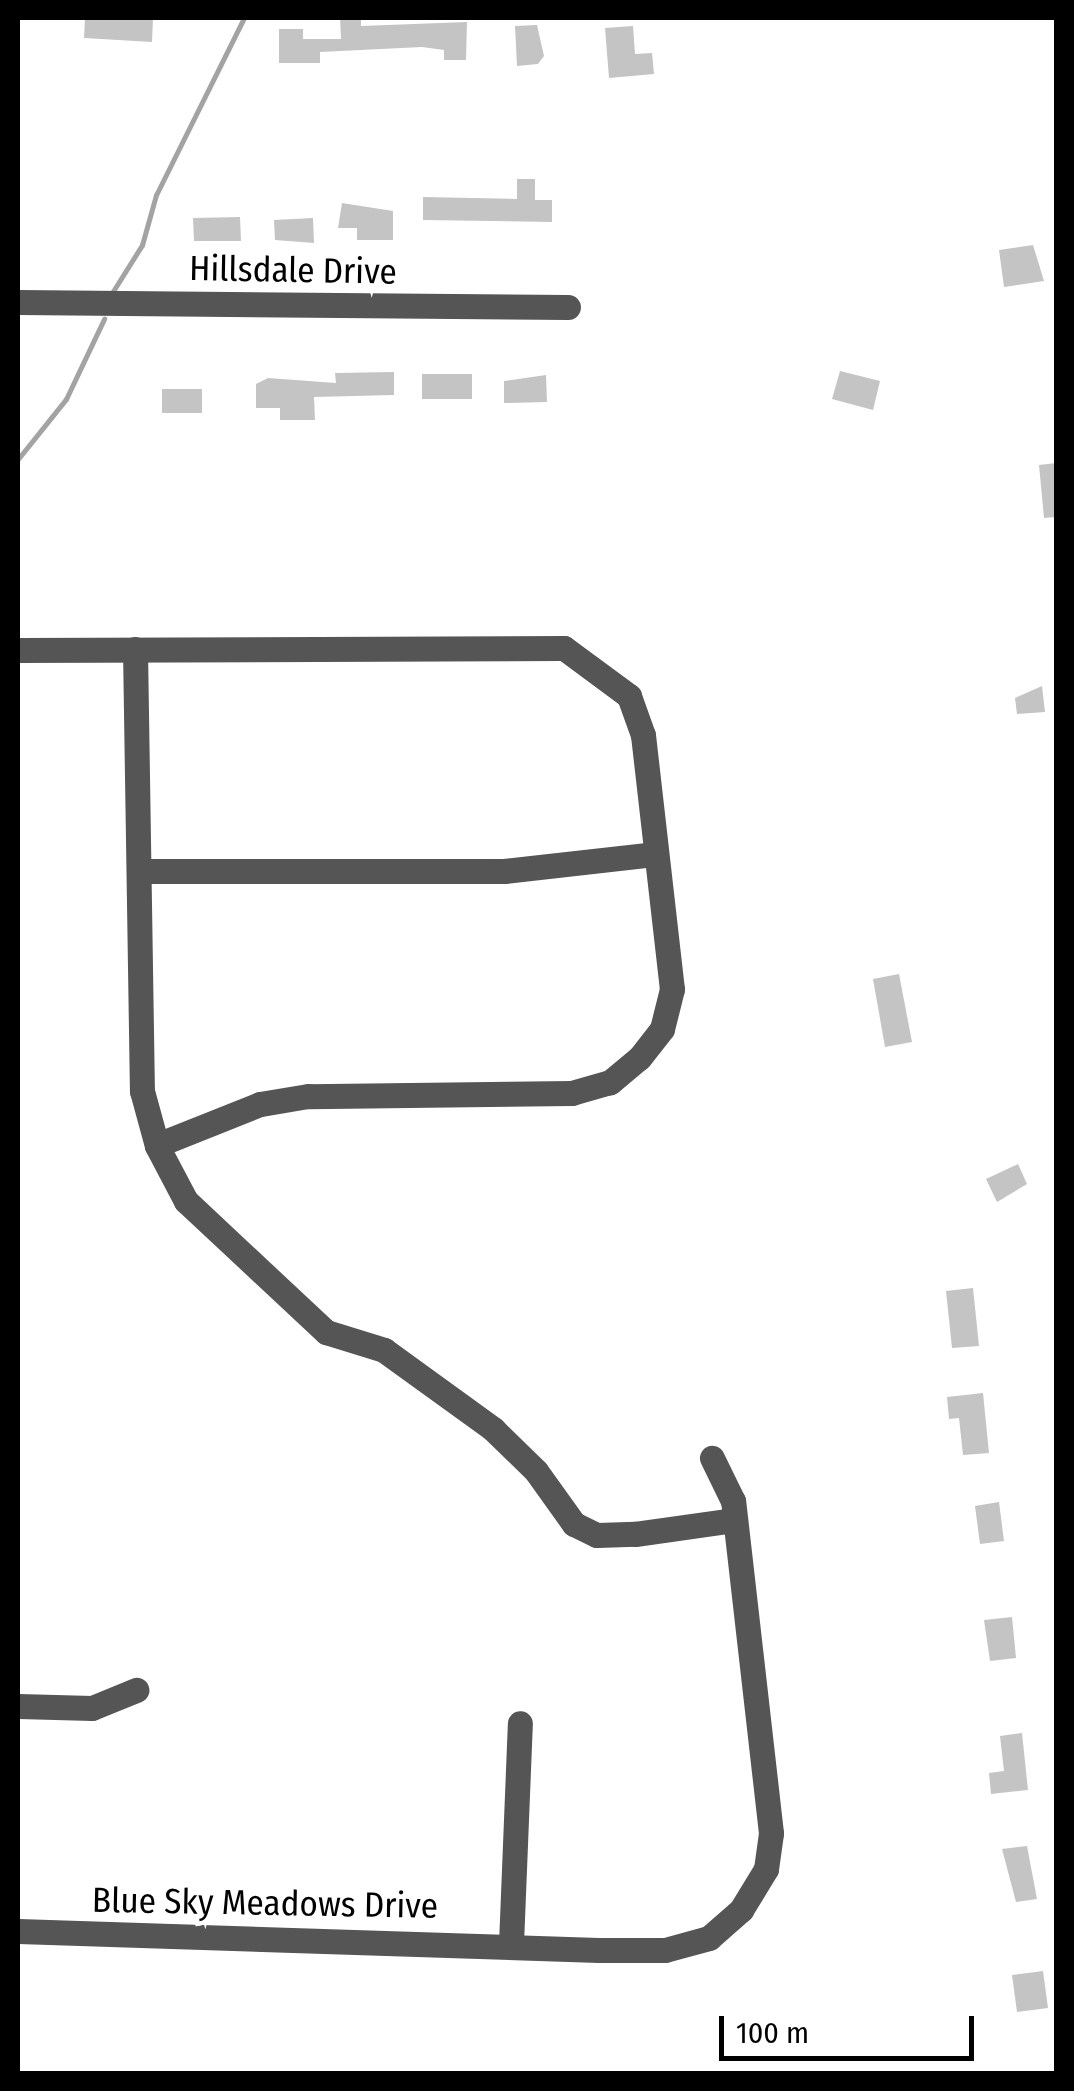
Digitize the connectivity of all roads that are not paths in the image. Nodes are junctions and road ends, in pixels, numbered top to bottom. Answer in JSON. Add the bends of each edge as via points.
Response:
{"nodes":[{"id":1,"x":18,"y":302,"type":"edge"},
{"id":2,"x":568,"y":307,"type":"dead end"},
{"id":3,"x":136,"y":649,"type":"junction"},
{"id":4,"x":18,"y":650,"type":"edge"},
{"id":5,"x":656,"y":854,"type":"junction"},
{"id":6,"x":139,"y":872,"type":"junction"},
{"id":7,"x":157,"y":1144,"type":"junction"},
{"id":8,"x":712,"y":1458,"type":"dead end"},
{"id":9,"x":735,"y":1520,"type":"junction"},
{"id":10,"x":136,"y":1690,"type":"dead end"},
{"id":11,"x":18,"y":1706,"type":"edge"},
{"id":12,"x":520,"y":1723,"type":"dead end"},
{"id":13,"x":18,"y":1931,"type":"edge"},
{"id":14,"x":511,"y":1944,"type":"junction"}],
"edges":[{"from":1,"to":2,"type":"street","name":"Hillsdale Drive"},
{"from":3,"to":4,"type":"street"},
{"from":3,"to":5,"type":"street","via":[[564,648],[628,696],[643,735]]},
{"from":3,"to":6,"type":"street"},
{"from":5,"to":6,"type":"street","via":[[504,871]]},
{"from":5,"to":7,"type":"street","via":[[672,989],[662,1028],[610,1082],[572,1094],[308,1096],[260,1104]]},
{"from":6,"to":7,"type":"street","via":[[142,1091]]},
{"from":7,"to":9,"type":"street","via":[[186,1200],[326,1332],[384,1350],[430,1378],[536,1470],[574,1524],[597,1535]]},
{"from":8,"to":9,"type":"street","name":"Blue Sky Meadows Drive"},
{"from":9,"to":14,"type":"street","name":"Blue Sky Meadows Drive","via":[[771,1832],[766,1870],[741,1910],[710,1938],[665,1950]]},
{"from":10,"to":11,"type":"street","via":[[92,1708]]},
{"from":12,"to":14,"type":"street"},
{"from":13,"to":14,"type":"street","name":"Blue Sky Meadows Drive"}]}
